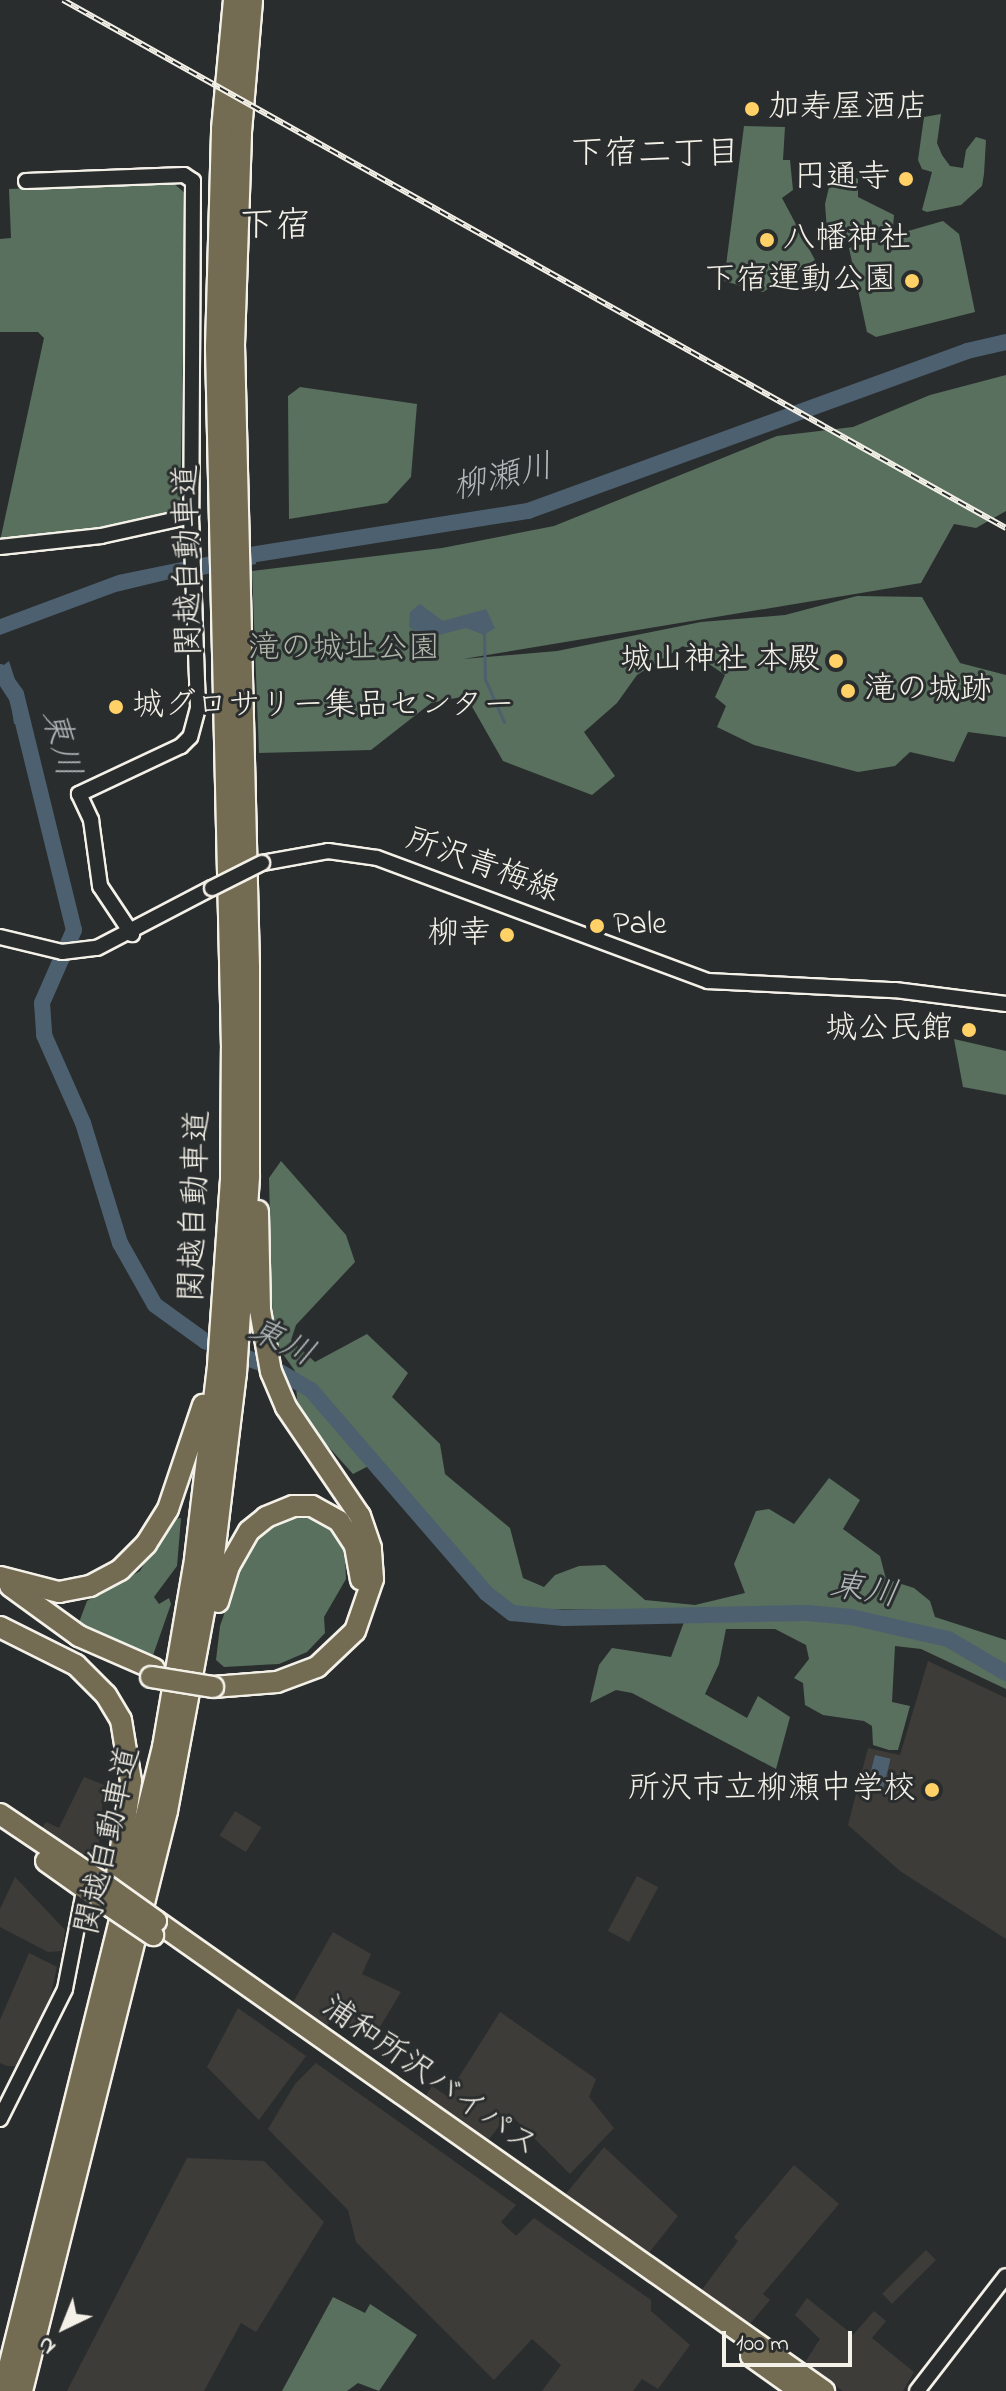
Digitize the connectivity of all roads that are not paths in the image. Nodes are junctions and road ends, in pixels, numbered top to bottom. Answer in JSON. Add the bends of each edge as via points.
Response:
{"nodes":[{"id":1,"x":234,"y":0,"type":"edge"},
{"id":2,"x":252,"y":0,"type":"edge"},
{"id":3,"x":26,"y":181,"type":"dead end"},
{"id":4,"x":226,"y":469,"type":"junction"},
{"id":5,"x":191,"y":516,"type":"junction"},
{"id":6,"x":0,"y":547,"type":"edge"},
{"id":7,"x":230,"y":619,"type":"junction"},
{"id":8,"x":132,"y":934,"type":"junction"},
{"id":9,"x":0,"y":937,"type":"edge"},
{"id":10,"x":1006,"y":1004,"type":"edge"},
{"id":11,"x":249,"y":1079,"type":"junction"},
{"id":12,"x":226,"y":1326,"type":"junction"},
{"id":13,"x":222,"y":1367,"type":"junction"},
{"id":14,"x":0,"y":1578,"type":"edge"},
{"id":15,"x":0,"y":1625,"type":"edge"},
{"id":16,"x":153,"y":1673,"type":"junction"},
{"id":17,"x":214,"y":1682,"type":"junction"},
{"id":18,"x":167,"y":1811,"type":"junction"},
{"id":19,"x":0,"y":1814,"type":"edge"},
{"id":20,"x":0,"y":1828,"type":"edge"},
{"id":21,"x":94,"y":1886,"type":"junction"},
{"id":22,"x":154,"y":1928,"type":"junction"},
{"id":23,"x":77,"y":2105,"type":"junction"},
{"id":24,"x":0,"y":2119,"type":"edge"},
{"id":25,"x":1006,"y":2276,"type":"edge"},
{"id":26,"x":3,"y":2391,"type":"edge"},
{"id":27,"x":22,"y":2391,"type":"edge"},
{"id":28,"x":800,"y":2391,"type":"edge"},
{"id":29,"x":824,"y":2391,"type":"edge"},
{"id":30,"x":917,"y":2391,"type":"edge"}],
"edges":[{"from":1,"to":4,"type":"highway","name":"関越自動車道","via":[[217,250]]},
{"from":2,"to":4,"type":"highway","name":"関越自動車道"},
{"from":3,"to":5,"type":"street","via":[[184,175],[193,181]]},
{"from":4,"to":7,"type":"highway","name":"関越自動車道"},
{"from":5,"to":6,"type":"street","via":[[101,536]]},
{"from":5,"to":8,"type":"street","via":[[198,708],[190,737],[79,794],[93,826],[100,886]]},
{"from":7,"to":11,"type":"highway","name":"関越自動車道"},
{"from":7,"to":12,"type":"highway","name":"関越自動車道","via":[[231,1180]]},
{"from":8,"to":9,"type":"street","name":"所沢青梅線","via":[[84,951],[49,950]]},
{"from":8,"to":10,"type":"street","name":"所沢青梅線","bridge":true,"via":[[262,863],[328,851],[377,858],[708,981],[895,990]]},
{"from":11,"to":12,"type":"highway","name":"関越自動車道"},
{"from":11,"to":17,"type":"highway","via":[[263,1337],[277,1389],[360,1516],[371,1548],[371,1593],[348,1641],[317,1667],[277,1682]]},
{"from":12,"to":13,"type":"highway"},
{"from":13,"to":14,"type":"highway","via":[[181,1481],[138,1553],[110,1577],[69,1591],[38,1590]]},
{"from":13,"to":18,"type":"highway","name":"関越自動車道","via":[[213,1563]]},
{"from":13,"to":23,"type":"highway","name":"関越自動車道","via":[[163,1747]]},
{"from":14,"to":16,"type":"highway","via":[[79,1636]]},
{"from":15,"to":16,"type":"highway"},
{"from":15,"to":23,"type":"highway","via":[[51,1649],[97,1683],[114,1706],[129,1747],[126,1829]]},
{"from":16,"to":17,"type":"highway"},
{"from":17,"to":18,"type":"highway","via":[[282,1670],[313,1656],[339,1634],[357,1597],[360,1568],[351,1536],[331,1514],[312,1506],[283,1508],[258,1523],[235,1553]]},
{"from":18,"to":27,"type":"highway","name":"関越自動車道"},
{"from":19,"to":21,"type":"highway","name":"浦和所沢バイパス"},
{"from":20,"to":21,"type":"highway","name":"浦和所沢バイパス"},
{"from":21,"to":22,"type":"highway","name":"浦和所沢バイパス","bridge":true},
{"from":21,"to":24,"type":"street","via":[[65,1989]]},
{"from":22,"to":28,"type":"highway","name":"浦和所沢バイパス"},
{"from":22,"to":29,"type":"highway","name":"浦和所沢バイパス"},
{"from":23,"to":26,"type":"highway","name":"関越自動車道"},
{"from":25,"to":30,"type":"street"}]}
